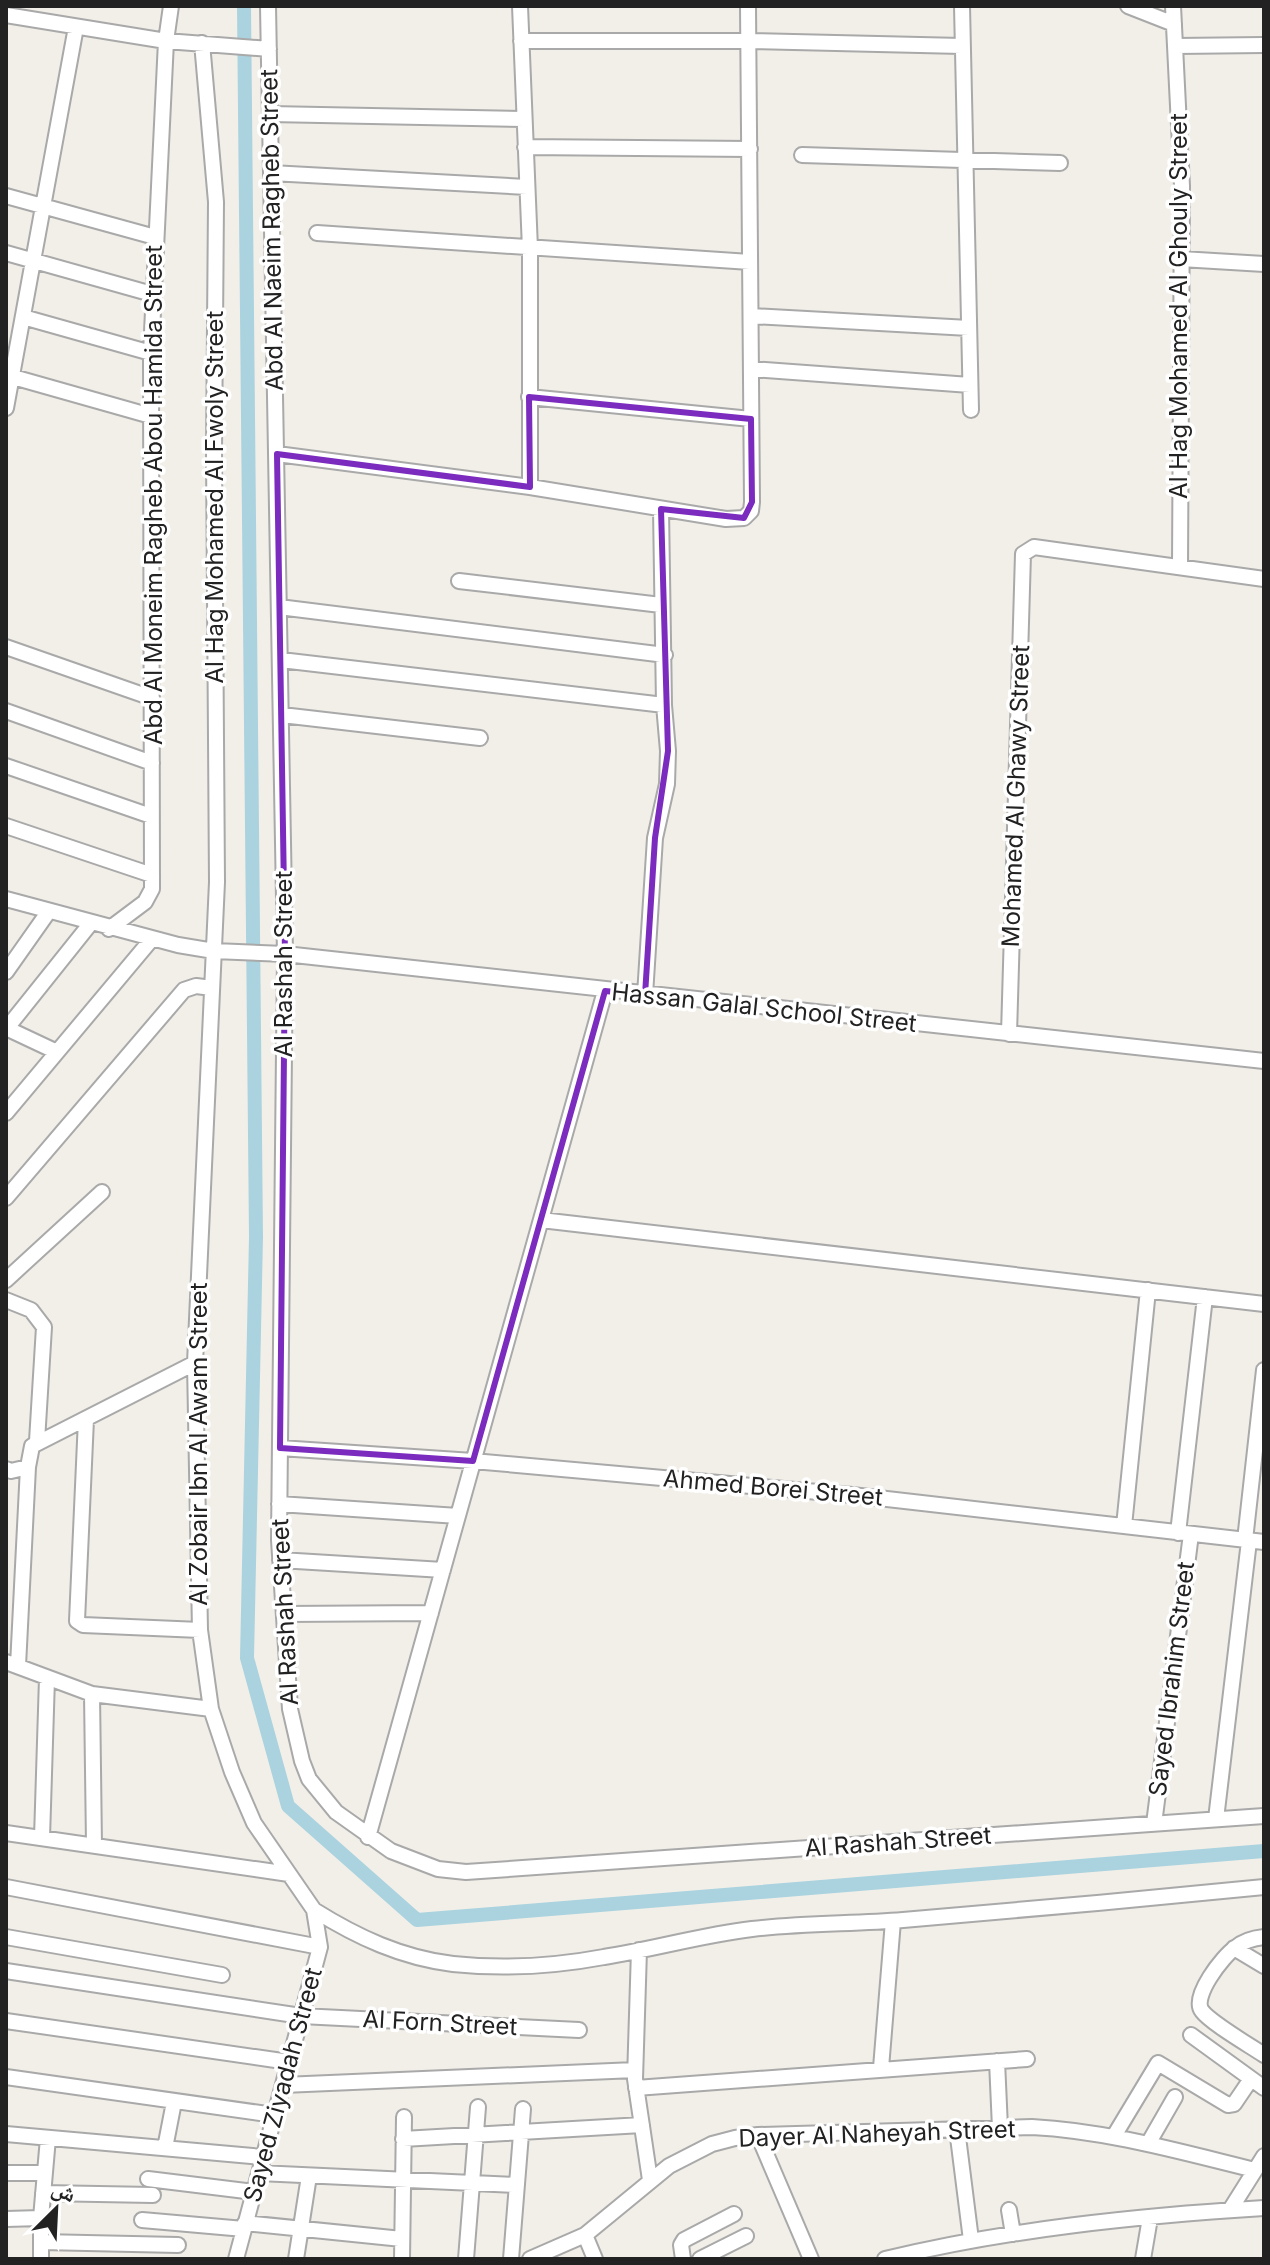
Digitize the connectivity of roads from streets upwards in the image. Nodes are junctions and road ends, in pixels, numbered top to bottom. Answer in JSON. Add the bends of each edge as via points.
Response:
{"nodes":[{"id":1,"x":171,"y":6,"type":"edge"},
{"id":2,"x":268,"y":6,"type":"edge"},
{"id":3,"x":520,"y":6,"type":"edge"},
{"id":4,"x":748,"y":6,"type":"edge"},
{"id":5,"x":962,"y":6,"type":"edge"},
{"id":6,"x":1128,"y":6,"type":"edge"},
{"id":7,"x":1173,"y":6,"type":"edge"},
{"id":8,"x":6,"y":15,"type":"edge"},
{"id":9,"x":1174,"y":24,"type":"junction"},
{"id":10,"x":76,"y":27,"type":"junction"},
{"id":11,"x":166,"y":41,"type":"junction"},
{"id":12,"x":521,"y":41,"type":"junction"},
{"id":13,"x":749,"y":41,"type":"junction"},
{"id":14,"x":207,"y":44,"type":"junction"},
{"id":15,"x":1264,"y":45,"type":"edge"},
{"id":16,"x":962,"y":46,"type":"junction"},
{"id":17,"x":1176,"y":46,"type":"junction"},
{"id":18,"x":269,"y":49,"type":"junction"},
{"id":19,"x":270,"y":114,"type":"junction"},
{"id":20,"x":524,"y":119,"type":"junction"},
{"id":21,"x":525,"y":147,"type":"junction"},
{"id":22,"x":750,"y":149,"type":"junction"},
{"id":23,"x":802,"y":155,"type":"dead end"},
{"id":24,"x":965,"y":160,"type":"junction"},
{"id":25,"x":1060,"y":163,"type":"dead end"},
{"id":26,"x":271,"y":173,"type":"junction"},
{"id":27,"x":527,"y":187,"type":"junction"},
{"id":28,"x":6,"y":196,"type":"edge"},
{"id":29,"x":43,"y":206,"type":"junction"},
{"id":30,"x":317,"y":233,"type":"dead end"},
{"id":31,"x":155,"y":237,"type":"junction"},
{"id":32,"x":530,"y":249,"type":"junction"},
{"id":33,"x":6,"y":253,"type":"edge"},
{"id":34,"x":1181,"y":259,"type":"junction"},
{"id":35,"x":33,"y":260,"type":"junction"},
{"id":36,"x":750,"y":262,"type":"junction"},
{"id":37,"x":1264,"y":264,"type":"edge"},
{"id":38,"x":152,"y":294,"type":"junction"},
{"id":39,"x":751,"y":316,"type":"junction"},
{"id":40,"x":23,"y":317,"type":"junction"},
{"id":41,"x":969,"y":328,"type":"junction"},
{"id":42,"x":151,"y":353,"type":"junction"},
{"id":43,"x":751,"y":369,"type":"junction"},
{"id":44,"x":9,"y":376,"type":"edge"},
{"id":45,"x":970,"y":385,"type":"junction"},
{"id":46,"x":529,"y":397,"type":"junction"},
{"id":47,"x":6,"y":408,"type":"edge"},
{"id":48,"x":971,"y":410,"type":"dead end"},
{"id":49,"x":151,"y":416,"type":"junction"},
{"id":50,"x":751,"y":419,"type":"junction"},
{"id":51,"x":277,"y":454,"type":"junction"},
{"id":52,"x":530,"y":487,"type":"junction"},
{"id":53,"x":661,"y":509,"type":"junction"},
{"id":54,"x":1180,"y":567,"type":"junction"},
{"id":55,"x":1264,"y":579,"type":"edge"},
{"id":56,"x":459,"y":581,"type":"dead end"},
{"id":57,"x":661,"y":605,"type":"junction"},
{"id":58,"x":279,"y":607,"type":"junction"},
{"id":59,"x":6,"y":647,"type":"edge"},
{"id":60,"x":665,"y":655,"type":"junction"},
{"id":61,"x":281,"y":660,"type":"junction"},
{"id":62,"x":152,"y":698,"type":"junction"},
{"id":63,"x":664,"y":705,"type":"junction"},
{"id":64,"x":6,"y":711,"type":"edge"},
{"id":65,"x":282,"y":715,"type":"junction"},
{"id":66,"x":480,"y":738,"type":"dead end"},
{"id":67,"x":152,"y":763,"type":"junction"},
{"id":68,"x":6,"y":766,"type":"edge"},
{"id":69,"x":151,"y":816,"type":"junction"},
{"id":70,"x":6,"y":826,"type":"edge"},
{"id":71,"x":152,"y":875,"type":"junction"},
{"id":72,"x":6,"y":899,"type":"edge"},
{"id":73,"x":49,"y":911,"type":"junction"},
{"id":74,"x":91,"y":923,"type":"junction"},
{"id":75,"x":109,"y":929,"type":"junction"},
{"id":76,"x":151,"y":940,"type":"junction"},
{"id":77,"x":214,"y":951,"type":"junction"},
{"id":78,"x":285,"y":954,"type":"junction"},
{"id":79,"x":6,"y":972,"type":"edge"},
{"id":80,"x":212,"y":988,"type":"junction"},
{"id":81,"x":605,"y":991,"type":"junction"},
{"id":82,"x":645,"y":995,"type":"junction"},
{"id":83,"x":7,"y":1028,"type":"edge"},
{"id":84,"x":1009,"y":1034,"type":"junction"},
{"id":85,"x":57,"y":1052,"type":"junction"},
{"id":86,"x":1264,"y":1061,"type":"edge"},
{"id":87,"x":13,"y":1094,"type":"edge"},
{"id":88,"x":6,"y":1113,"type":"edge"},
{"id":89,"x":102,"y":1192,"type":"dead end"},
{"id":90,"x":6,"y":1198,"type":"edge"},
{"id":91,"x":541,"y":1220,"type":"junction"},
{"id":92,"x":6,"y":1280,"type":"edge"},
{"id":93,"x":1148,"y":1290,"type":"junction"},
{"id":94,"x":1205,"y":1297,"type":"junction"},
{"id":95,"x":6,"y":1300,"type":"edge"},
{"id":96,"x":1264,"y":1304,"type":"edge"},
{"id":97,"x":195,"y":1363,"type":"junction"},
{"id":98,"x":1264,"y":1370,"type":"edge"},
{"id":99,"x":86,"y":1419,"type":"junction"},
{"id":100,"x":37,"y":1441,"type":"junction"},
{"id":101,"x":280,"y":1448,"type":"junction"},
{"id":102,"x":473,"y":1461,"type":"junction"},
{"id":103,"x":28,"y":1467,"type":"junction"},
{"id":104,"x":6,"y":1469,"type":"edge"},
{"id":105,"x":279,"y":1504,"type":"junction"},
{"id":106,"x":458,"y":1516,"type":"junction"},
{"id":107,"x":1124,"y":1526,"type":"junction"},
{"id":108,"x":1184,"y":1533,"type":"junction"},
{"id":109,"x":1253,"y":1541,"type":"edge"},
{"id":110,"x":280,"y":1560,"type":"junction"},
{"id":111,"x":443,"y":1570,"type":"junction"},
{"id":112,"x":431,"y":1613,"type":"junction"},
{"id":113,"x":284,"y":1614,"type":"junction"},
{"id":114,"x":200,"y":1630,"type":"junction"},
{"id":115,"x":12,"y":1664,"type":"edge"},
{"id":116,"x":47,"y":1678,"type":"junction"},
{"id":117,"x":92,"y":1694,"type":"junction"},
{"id":118,"x":211,"y":1709,"type":"junction"},
{"id":119,"x":1264,"y":1816,"type":"edge"},
{"id":120,"x":1216,"y":1819,"type":"junction"},
{"id":121,"x":1154,"y":1824,"type":"junction"},
{"id":122,"x":7,"y":1836,"type":"edge"},
{"id":123,"x":368,"y":1837,"type":"junction"},
{"id":124,"x":42,"y":1838,"type":"junction"},
{"id":125,"x":94,"y":1845,"type":"junction"},
{"id":126,"x":289,"y":1874,"type":"junction"},
{"id":127,"x":6,"y":1887,"type":"edge"},
{"id":128,"x":1264,"y":1887,"type":"edge"},
{"id":129,"x":314,"y":1910,"type":"junction"},
{"id":130,"x":893,"y":1921,"type":"junction"},
{"id":131,"x":6,"y":1937,"type":"edge"},
{"id":132,"x":1264,"y":1937,"type":"edge"},
{"id":133,"x":320,"y":1947,"type":"junction"},
{"id":134,"x":1234,"y":1948,"type":"junction"},
{"id":135,"x":639,"y":1950,"type":"junction"},
{"id":136,"x":1264,"y":1966,"type":"edge"},
{"id":137,"x":6,"y":1971,"type":"edge"},
{"id":138,"x":222,"y":1975,"type":"dead end"},
{"id":139,"x":301,"y":2016,"type":"junction"},
{"id":140,"x":6,"y":2021,"type":"edge"},
{"id":141,"x":579,"y":2030,"type":"dead end"},
{"id":142,"x":1191,"y":2035,"type":"dead end"},
{"id":143,"x":1264,"y":2055,"type":"edge"},
{"id":144,"x":1027,"y":2059,"type":"dead end"},
{"id":145,"x":997,"y":2061,"type":"junction"},
{"id":146,"x":289,"y":2062,"type":"junction"},
{"id":147,"x":881,"y":2068,"type":"junction"},
{"id":148,"x":635,"y":2070,"type":"junction"},
{"id":149,"x":6,"y":2077,"type":"edge"},
{"id":150,"x":1258,"y":2083,"type":"edge"},
{"id":151,"x":283,"y":2085,"type":"junction"},
{"id":152,"x":636,"y":2088,"type":"junction"},
{"id":153,"x":1175,"y":2097,"type":"dead end"},
{"id":154,"x":174,"y":2102,"type":"junction"},
{"id":155,"x":478,"y":2107,"type":"dead end"},
{"id":156,"x":523,"y":2109,"type":"dead end"},
{"id":157,"x":274,"y":2115,"type":"junction"},
{"id":158,"x":404,"y":2117,"type":"dead end"},
{"id":159,"x":642,"y":2125,"type":"junction"},
{"id":160,"x":1000,"y":2128,"type":"junction"},
{"id":161,"x":957,"y":2129,"type":"junction"},
{"id":162,"x":521,"y":2132,"type":"junction"},
{"id":163,"x":6,"y":2134,"type":"edge"},
{"id":164,"x":476,"y":2135,"type":"junction"},
{"id":165,"x":758,"y":2135,"type":"junction"},
{"id":166,"x":1114,"y":2136,"type":"junction"},
{"id":167,"x":48,"y":2138,"type":"junction"},
{"id":168,"x":403,"y":2139,"type":"junction"},
{"id":169,"x":1148,"y":2144,"type":"junction"},
{"id":170,"x":165,"y":2148,"type":"junction"},
{"id":171,"x":1264,"y":2156,"type":"edge"},
{"id":172,"x":263,"y":2157,"type":"junction"},
{"id":173,"x":1255,"y":2170,"type":"junction"},
{"id":174,"x":6,"y":2173,"type":"edge"},
{"id":175,"x":45,"y":2173,"type":"junction"},
{"id":176,"x":259,"y":2173,"type":"junction"},
{"id":177,"x":309,"y":2176,"type":"junction"},
{"id":178,"x":148,"y":2179,"type":"dead end"},
{"id":179,"x":401,"y":2180,"type":"junction"},
{"id":180,"x":650,"y":2180,"type":"junction"},
{"id":181,"x":472,"y":2183,"type":"junction"},
{"id":182,"x":517,"y":2185,"type":"junction"},
{"id":183,"x":254,"y":2192,"type":"junction"},
{"id":184,"x":43,"y":2193,"type":"junction"},
{"id":185,"x":153,"y":2195,"type":"dead end"},
{"id":186,"x":1264,"y":2208,"type":"edge"},
{"id":187,"x":1009,"y":2210,"type":"dead end"},
{"id":188,"x":1230,"y":2210,"type":"junction"},
{"id":189,"x":734,"y":2214,"type":"dead end"},
{"id":190,"x":41,"y":2218,"type":"junction"},
{"id":191,"x":1150,"y":2218,"type":"junction"},
{"id":192,"x":6,"y":2219,"type":"edge"},
{"id":193,"x":142,"y":2220,"type":"dead end"},
{"id":194,"x":245,"y":2226,"type":"junction"},
{"id":195,"x":301,"y":2229,"type":"junction"},
{"id":196,"x":1013,"y":2234,"type":"junction"},
{"id":197,"x":585,"y":2235,"type":"junction"},
{"id":198,"x":746,"y":2236,"type":"dead end"},
{"id":199,"x":402,"y":2239,"type":"junction"},
{"id":200,"x":971,"y":2240,"type":"junction"},
{"id":201,"x":41,"y":2242,"type":"junction"},
{"id":202,"x":178,"y":2245,"type":"dead end"},
{"id":203,"x":937,"y":2253,"type":"edge"},
{"id":204,"x":41,"y":2259,"type":"edge"},
{"id":205,"x":236,"y":2259,"type":"edge"},
{"id":206,"x":296,"y":2259,"type":"edge"},
{"id":207,"x":402,"y":2259,"type":"edge"},
{"id":208,"x":466,"y":2259,"type":"edge"},
{"id":209,"x":511,"y":2259,"type":"edge"},
{"id":210,"x":530,"y":2259,"type":"edge"},
{"id":211,"x":595,"y":2259,"type":"edge"},
{"id":212,"x":683,"y":2259,"type":"edge"},
{"id":213,"x":700,"y":2259,"type":"edge"},
{"id":214,"x":811,"y":2259,"type":"edge"},
{"id":215,"x":885,"y":2259,"type":"edge"},
{"id":216,"x":1143,"y":2259,"type":"edge"}],
"edges":[{"from":1,"to":11,"type":"street","name":"Abd Al Moneim Ragheb Abou Hamida Street"},
{"from":2,"to":18,"type":"street","name":"Abd Al Naeim Ragheb Street"},
{"from":3,"to":12,"type":"street"},
{"from":4,"to":13,"type":"street"},
{"from":5,"to":16,"type":"street"},
{"from":6,"to":9,"type":"street"},
{"from":7,"to":9,"type":"street","name":"Al Hag Mohamed Al Ghouly Street"},
{"from":8,"to":10,"type":"street"},
{"from":9,"to":17,"type":"street","name":"Al Hag Mohamed Al Ghouly Street"},
{"from":10,"to":11,"type":"street"},
{"from":10,"to":29,"type":"street"},
{"from":11,"to":14,"type":"street"},
{"from":11,"to":31,"type":"street","name":"Abd Al Moneim Ragheb Abou Hamida Street"},
{"from":12,"to":13,"type":"street"},
{"from":12,"to":20,"type":"street"},
{"from":13,"to":16,"type":"street"},
{"from":13,"to":22,"type":"street"},
{"from":14,"to":18,"type":"street"},
{"from":14,"to":77,"type":"street","name":"Al Hag Mohamed Al Fwoly Street","via":[[216,202]]},
{"from":15,"to":17,"type":"street"},
{"from":16,"to":24,"type":"street"},
{"from":17,"to":34,"type":"street","name":"Al Hag Mohamed Al Ghouly Street"},
{"from":18,"to":19,"type":"street","name":"Abd Al Naeim Ragheb Street"},
{"from":19,"to":20,"type":"street"},
{"from":19,"to":26,"type":"street","name":"Abd Al Naeim Ragheb Street"},
{"from":20,"to":21,"type":"street"},
{"from":21,"to":22,"type":"street"},
{"from":21,"to":27,"type":"street"},
{"from":22,"to":36,"type":"street"},
{"from":23,"to":24,"type":"street"},
{"from":24,"to":25,"type":"street"},
{"from":24,"to":41,"type":"street"},
{"from":26,"to":27,"type":"street"},
{"from":26,"to":51,"type":"street","name":"Abd Al Naeim Ragheb Street"},
{"from":27,"to":32,"type":"street"},
{"from":28,"to":29,"type":"street"},
{"from":29,"to":31,"type":"street"},
{"from":29,"to":35,"type":"street"},
{"from":30,"to":32,"type":"street"},
{"from":31,"to":38,"type":"street","name":"Abd Al Moneim Ragheb Abou Hamida Street"},
{"from":32,"to":36,"type":"street"},
{"from":32,"to":46,"type":"street"},
{"from":33,"to":35,"type":"street"},
{"from":34,"to":37,"type":"street"},
{"from":34,"to":54,"type":"street","name":"Al Hag Mohamed Al Ghouly Street"},
{"from":35,"to":38,"type":"street"},
{"from":35,"to":40,"type":"street"},
{"from":36,"to":39,"type":"street"},
{"from":38,"to":42,"type":"street","name":"Abd Al Moneim Ragheb Abou Hamida Street"},
{"from":39,"to":41,"type":"street"},
{"from":39,"to":43,"type":"street"},
{"from":40,"to":42,"type":"street"},
{"from":40,"to":44,"type":"street"},
{"from":41,"to":45,"type":"street"},
{"from":42,"to":49,"type":"street","name":"Abd Al Moneim Ragheb Abou Hamida Street"},
{"from":43,"to":45,"type":"street"},
{"from":43,"to":50,"type":"street"},
{"from":44,"to":47,"type":"street"},
{"from":44,"to":49,"type":"street"},
{"from":45,"to":48,"type":"street"},
{"from":46,"to":50,"type":"street"},
{"from":46,"to":52,"type":"street"},
{"from":49,"to":62,"type":"street","name":"Abd Al Moneim Ragheb Abou Hamida Street"},
{"from":50,"to":53,"type":"street","via":[[751,511],[736,520]]},
{"from":51,"to":52,"type":"street"},
{"from":51,"to":58,"type":"street","name":"Al Rashah Street"},
{"from":52,"to":53,"type":"street"},
{"from":53,"to":57,"type":"street"},
{"from":54,"to":55,"type":"street"},
{"from":54,"to":84,"type":"street","name":"Mohamed Al Ghawy Street","via":[[1034,547],[1022,557]]},
{"from":56,"to":57,"type":"street"},
{"from":57,"to":60,"type":"street"},
{"from":58,"to":60,"type":"street"},
{"from":58,"to":61,"type":"street","name":"Al Rashah Street"},
{"from":59,"to":62,"type":"street"},
{"from":60,"to":63,"type":"street"},
{"from":61,"to":63,"type":"street"},
{"from":61,"to":65,"type":"street","name":"Al Rashah Street"},
{"from":62,"to":67,"type":"street","name":"Abd Al Moneim Ragheb Abou Hamida Street"},
{"from":63,"to":82,"type":"street","via":[[667,784],[655,838]]},
{"from":64,"to":67,"type":"street"},
{"from":65,"to":66,"type":"street"},
{"from":65,"to":78,"type":"street","name":"Al Rashah Street"},
{"from":67,"to":69,"type":"street","name":"Abd Al Moneim Ragheb Abou Hamida Street"},
{"from":68,"to":69,"type":"street"},
{"from":69,"to":71,"type":"street","name":"Abd Al Moneim Ragheb Abou Hamida Street"},
{"from":70,"to":71,"type":"street"},
{"from":71,"to":75,"type":"street","name":"Abd Al Moneim Ragheb Abou Hamida Street","via":[[148,899]]},
{"from":72,"to":73,"type":"street","name":"Hassan Galal School Street"},
{"from":73,"to":74,"type":"street","name":"Hassan Galal School Street"},
{"from":73,"to":79,"type":"street"},
{"from":74,"to":75,"type":"street","name":"Hassan Galal School Street"},
{"from":74,"to":83,"type":"street"},
{"from":75,"to":76,"type":"street","name":"Hassan Galal School Street"},
{"from":76,"to":77,"type":"street","name":"Hassan Galal School Street"},
{"from":76,"to":85,"type":"street"},
{"from":77,"to":78,"type":"street","name":"Hassan Galal School Street"},
{"from":77,"to":80,"type":"street","name":"Al Zobair Ibn Al Awam Street"},
{"from":78,"to":81,"type":"street","name":"Hassan Galal School Street"},
{"from":78,"to":101,"type":"street","name":"Al Rashah Street"},
{"from":80,"to":90,"type":"street","via":[[184,990]]},
{"from":80,"to":97,"type":"street","name":"Al Zobair Ibn Al Awam Street"},
{"from":81,"to":82,"type":"street","name":"Hassan Galal School Street"},
{"from":81,"to":91,"type":"street"},
{"from":82,"to":84,"type":"street","name":"Hassan Galal School Street"},
{"from":83,"to":85,"type":"street"},
{"from":84,"to":86,"type":"street","name":"Hassan Galal School Street"},
{"from":85,"to":87,"type":"street"},
{"from":87,"to":88,"type":"street"},
{"from":89,"to":92,"type":"street"},
{"from":91,"to":93,"type":"street"},
{"from":91,"to":102,"type":"street"},
{"from":93,"to":94,"type":"street"},
{"from":93,"to":107,"type":"street"},
{"from":94,"to":96,"type":"street"},
{"from":94,"to":108,"type":"street","name":"Sayed Ibrahim Street"},
{"from":95,"to":100,"type":"street","via":[[31,1310],[44,1327]]},
{"from":97,"to":99,"type":"street"},
{"from":97,"to":114,"type":"street","name":"Al Zobair Ibn Al Awam Street"},
{"from":98,"to":109,"type":"street"},
{"from":99,"to":100,"type":"street"},
{"from":99,"to":114,"type":"street","via":[[77,1621]]},
{"from":100,"to":103,"type":"street"},
{"from":101,"to":102,"type":"street","name":"Ahmed Borei Street"},
{"from":101,"to":105,"type":"street","name":"Al Rashah Street"},
{"from":102,"to":106,"type":"street"},
{"from":102,"to":107,"type":"street","name":"Ahmed Borei Street"},
{"from":103,"to":104,"type":"street"},
{"from":103,"to":115,"type":"street"},
{"from":105,"to":106,"type":"street"},
{"from":105,"to":110,"type":"street","name":"Al Rashah Street"},
{"from":106,"to":111,"type":"street"},
{"from":107,"to":108,"type":"street","name":"Ahmed Borei Street"},
{"from":108,"to":109,"type":"street","name":"Ahmed Borei Street"},
{"from":108,"to":121,"type":"street","name":"Sayed Ibrahim Street"},
{"from":109,"to":120,"type":"street"},
{"from":110,"to":111,"type":"street"},
{"from":110,"to":113,"type":"street","name":"Al Rashah Street"},
{"from":111,"to":112,"type":"street"},
{"from":112,"to":113,"type":"street"},
{"from":112,"to":123,"type":"street"},
{"from":113,"to":123,"type":"street","name":"Al Rashah Street","via":[[292,1727],[302,1761],[309,1779],[336,1812]]},
{"from":114,"to":118,"type":"street","name":"Al Zobair Ibn Al Awam Street"},
{"from":115,"to":116,"type":"street"},
{"from":116,"to":117,"type":"street"},
{"from":116,"to":124,"type":"street"},
{"from":117,"to":118,"type":"street"},
{"from":117,"to":125,"type":"street"},
{"from":118,"to":126,"type":"street","name":"Al Zobair Ibn Al Awam Street","via":[[254,1823]]},
{"from":119,"to":120,"type":"street","name":"Al Rashah Street"},
{"from":120,"to":121,"type":"street","name":"Al Rashah Street"},
{"from":121,"to":123,"type":"street","name":"Al Rashah Street","via":[[466,1872],[414,1862]]},
{"from":122,"to":124,"type":"street"},
{"from":124,"to":125,"type":"street"},
{"from":125,"to":126,"type":"street"},
{"from":126,"to":129,"type":"street","name":"Al Zobair Ibn Al Awam Street"},
{"from":127,"to":133,"type":"street"},
{"from":128,"to":130,"type":"street"},
{"from":129,"to":133,"type":"street","name":"Sayed Ziyadah Street"},
{"from":129,"to":135,"type":"street","via":[[380,1945],[452,1964],[564,1962]]},
{"from":130,"to":135,"type":"street","via":[[732,1931]]},
{"from":130,"to":147,"type":"street"},
{"from":131,"to":138,"type":"street"},
{"from":132,"to":134,"type":"street"},
{"from":133,"to":139,"type":"street","name":"Sayed Ziyadah Street"},
{"from":134,"to":136,"type":"street"},
{"from":134,"to":143,"type":"street","via":[[1200,1995],[1200,2009]]},
{"from":135,"to":148,"type":"street"},
{"from":137,"to":139,"type":"street","name":"Al Forn Street"},
{"from":139,"to":141,"type":"street","name":"Al Forn Street"},
{"from":139,"to":146,"type":"street","name":"Sayed Ziyadah Street"},
{"from":140,"to":146,"type":"street"},
{"from":142,"to":150,"type":"street"},
{"from":144,"to":145,"type":"street"},
{"from":145,"to":147,"type":"street"},
{"from":145,"to":160,"type":"street"},
{"from":146,"to":151,"type":"street","name":"Sayed Ziyadah Street"},
{"from":147,"to":152,"type":"street"},
{"from":148,"to":151,"type":"street"},
{"from":148,"to":152,"type":"street"},
{"from":149,"to":154,"type":"street"},
{"from":150,"to":166,"type":"street","via":[[1228,2105],[1158,2063]]},
{"from":151,"to":157,"type":"street","name":"Sayed Ziyadah Street"},
{"from":152,"to":159,"type":"street"},
{"from":153,"to":169,"type":"street"},
{"from":154,"to":157,"type":"street"},
{"from":154,"to":170,"type":"street"},
{"from":155,"to":164,"type":"street"},
{"from":156,"to":162,"type":"street"},
{"from":157,"to":172,"type":"street","name":"Sayed Ziyadah Street"},
{"from":158,"to":168,"type":"street"},
{"from":159,"to":162,"type":"street"},
{"from":159,"to":180,"type":"street"},
{"from":160,"to":161,"type":"street","name":"Dayer Al Naheyah Street"},
{"from":160,"to":166,"type":"street","name":"Dayer Al Naheyah Street"},
{"from":161,"to":165,"type":"street","name":"Dayer Al Naheyah Street"},
{"from":161,"to":200,"type":"street"},
{"from":162,"to":164,"type":"street"},
{"from":162,"to":182,"type":"street"},
{"from":163,"to":167,"type":"street"},
{"from":164,"to":168,"type":"street"},
{"from":164,"to":181,"type":"street"},
{"from":165,"to":180,"type":"street","name":"Dayer Al Naheyah Street","via":[[712,2144]]},
{"from":165,"to":214,"type":"street"},
{"from":166,"to":169,"type":"street","name":"Dayer Al Naheyah Street"},
{"from":167,"to":170,"type":"street"},
{"from":167,"to":175,"type":"street"},
{"from":168,"to":179,"type":"street"},
{"from":169,"to":173,"type":"street","name":"Dayer Al Naheyah Street"},
{"from":170,"to":172,"type":"street"},
{"from":171,"to":173,"type":"street"},
{"from":172,"to":176,"type":"street","name":"Sayed Ziyadah Street"},
{"from":173,"to":188,"type":"street"},
{"from":174,"to":175,"type":"street"},
{"from":175,"to":184,"type":"street"},
{"from":176,"to":177,"type":"street"},
{"from":176,"to":183,"type":"street","name":"Sayed Ziyadah Street"},
{"from":177,"to":179,"type":"street"},
{"from":177,"to":195,"type":"street"},
{"from":178,"to":183,"type":"street"},
{"from":179,"to":181,"type":"street"},
{"from":179,"to":199,"type":"street"},
{"from":180,"to":197,"type":"street","name":"Dayer Al Naheyah Street"},
{"from":181,"to":182,"type":"street"},
{"from":181,"to":208,"type":"street"},
{"from":182,"to":209,"type":"street"},
{"from":183,"to":194,"type":"street","name":"Sayed Ziyadah Street"},
{"from":184,"to":185,"type":"street"},
{"from":184,"to":190,"type":"street"},
{"from":186,"to":188,"type":"street"},
{"from":187,"to":196,"type":"street"},
{"from":188,"to":191,"type":"street"},
{"from":189,"to":212,"type":"street","via":[[684,2240]]},
{"from":190,"to":192,"type":"street"},
{"from":190,"to":201,"type":"street"},
{"from":191,"to":196,"type":"street"},
{"from":191,"to":216,"type":"street"},
{"from":193,"to":194,"type":"street"},
{"from":194,"to":195,"type":"street"},
{"from":194,"to":205,"type":"street","name":"Sayed Ziyadah Street"},
{"from":195,"to":199,"type":"street"},
{"from":195,"to":206,"type":"street"},
{"from":196,"to":200,"type":"street"},
{"from":197,"to":210,"type":"street","name":"Dayer Al Naheyah Street"},
{"from":197,"to":211,"type":"street"},
{"from":198,"to":213,"type":"street"},
{"from":199,"to":207,"type":"street"},
{"from":200,"to":203,"type":"street"},
{"from":201,"to":202,"type":"street"},
{"from":201,"to":204,"type":"street"},
{"from":203,"to":215,"type":"street"}]}
